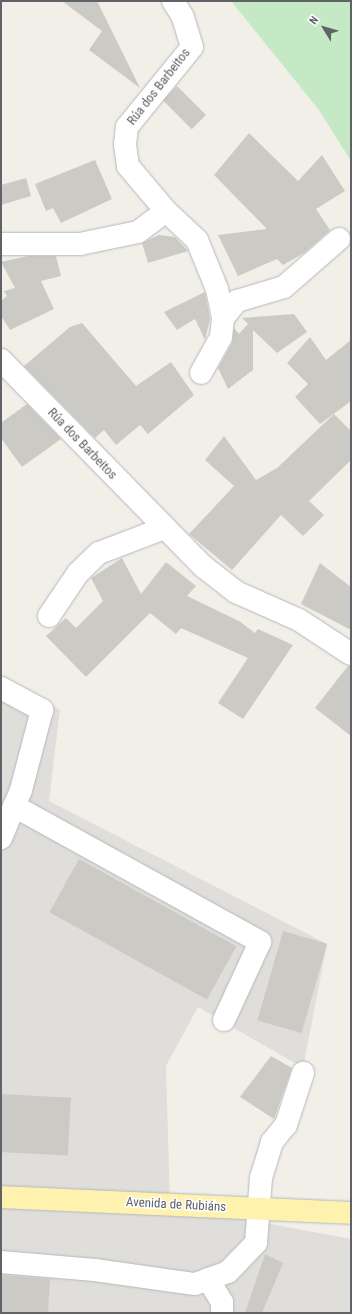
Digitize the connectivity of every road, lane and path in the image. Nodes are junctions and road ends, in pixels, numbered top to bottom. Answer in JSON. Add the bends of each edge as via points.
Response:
{"nodes":[{"id":1,"x":173,"y":1,"type":"edge"},
{"id":2,"x":166,"y":211,"type":"junction"},
{"id":3,"x":339,"y":239,"type":"dead end"},
{"id":4,"x":1,"y":244,"type":"edge"},
{"id":5,"x":223,"y":318,"type":"junction"},
{"id":6,"x":1,"y":360,"type":"edge"},
{"id":7,"x":201,"y":373,"type":"dead end"},
{"id":8,"x":164,"y":528,"type":"junction"},
{"id":9,"x":49,"y":616,"type":"dead end"},
{"id":10,"x":351,"y":654,"type":"edge"},
{"id":11,"x":1,"y":688,"type":"edge"},
{"id":12,"x":14,"y":806,"type":"junction"},
{"id":13,"x":1,"y":838,"type":"edge"},
{"id":14,"x":224,"y":1020,"type":"dead end"},
{"id":15,"x":303,"y":1073,"type":"dead end"},
{"id":16,"x":1,"y":1198,"type":"edge"},
{"id":17,"x":259,"y":1209,"type":"junction"},
{"id":18,"x":351,"y":1213,"type":"edge"},
{"id":19,"x":1,"y":1262,"type":"edge"},
{"id":20,"x":208,"y":1280,"type":"junction"},
{"id":21,"x":222,"y":1313,"type":"edge"}],
"edges":[{"from":1,"to":2,"type":"street","name":"Rúa dos Barbeitos","via":[[183,17],[192,47],[127,127],[125,145],[128,166]]},
{"from":2,"to":4,"type":"street","via":[[138,232],[80,244]]},
{"from":2,"to":5,"type":"street","name":"Rúa dos Barbeitos","via":[[197,240],[217,289]]},
{"from":3,"to":5,"type":"street","via":[[284,287],[237,300]]},
{"from":5,"to":7,"type":"street","name":"Rúa dos Barbeitos","via":[[221,337]]},
{"from":6,"to":8,"type":"street","name":"Rúa dos Barbeitos"},
{"from":8,"to":9,"type":"street","via":[[99,554],[78,573]]},
{"from":8,"to":10,"type":"street","name":"Rúa dos Barbeitos","via":[[236,592],[299,620]]},
{"from":11,"to":12,"type":"street","via":[[42,710]]},
{"from":12,"to":13,"type":"street"},
{"from":12,"to":14,"type":"street","via":[[260,942]]},
{"from":15,"to":17,"type":"street","via":[[286,1125],[272,1142],[261,1178]]},
{"from":16,"to":17,"type":"main road","name":"Avenida de Rubiáns"},
{"from":17,"to":18,"type":"main road","name":"Avenida de Rubiáns"},
{"from":17,"to":20,"type":"street","via":[[256,1243],[228,1272]]},
{"from":19,"to":20,"type":"street","via":[[95,1270],[195,1284]]},
{"from":20,"to":21,"type":"street","via":[[222,1302]]}]}
